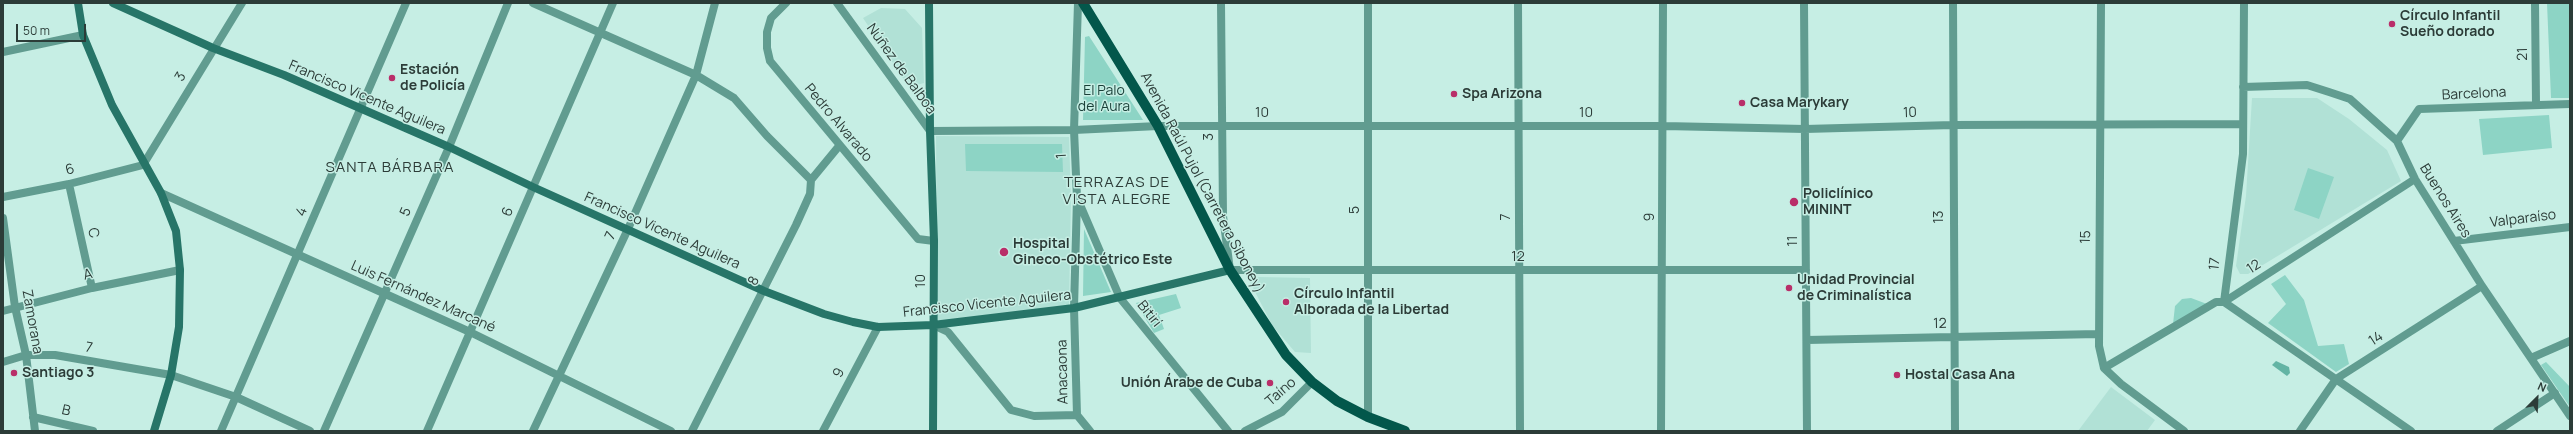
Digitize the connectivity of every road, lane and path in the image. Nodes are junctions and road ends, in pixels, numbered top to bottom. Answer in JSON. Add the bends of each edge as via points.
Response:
{"nodes":[{"id":1,"x":78,"y":3,"type":"edge"},
{"id":2,"x":113,"y":3,"type":"edge"},
{"id":3,"x":242,"y":3,"type":"edge"},
{"id":4,"x":406,"y":3,"type":"edge"},
{"id":5,"x":508,"y":3,"type":"edge"},
{"id":6,"x":533,"y":3,"type":"edge"},
{"id":7,"x":613,"y":3,"type":"edge"},
{"id":8,"x":716,"y":3,"type":"edge"},
{"id":9,"x":786,"y":3,"type":"edge"},
{"id":10,"x":837,"y":3,"type":"edge"},
{"id":11,"x":929,"y":3,"type":"edge"},
{"id":12,"x":1078,"y":3,"type":"edge"},
{"id":13,"x":1083,"y":3,"type":"edge"},
{"id":14,"x":1221,"y":3,"type":"edge"},
{"id":15,"x":1368,"y":3,"type":"edge"},
{"id":16,"x":1518,"y":3,"type":"edge"},
{"id":17,"x":1663,"y":3,"type":"edge"},
{"id":18,"x":1804,"y":3,"type":"edge"},
{"id":19,"x":1953,"y":3,"type":"edge"},
{"id":20,"x":2102,"y":3,"type":"edge"},
{"id":21,"x":2244,"y":3,"type":"edge"},
{"id":22,"x":2535,"y":3,"type":"edge"},
{"id":23,"x":600,"y":33,"type":"junction"},
{"id":24,"x":83,"y":35,"type":"junction"},
{"id":25,"x":213,"y":48,"type":"junction"},
{"id":26,"x":3,"y":52,"type":"edge"},
{"id":27,"x":696,"y":75,"type":"junction"},
{"id":28,"x":2243,"y":87,"type":"junction"},
{"id":29,"x":2536,"y":104,"type":"junction"},
{"id":30,"x":2570,"y":104,"type":"edge"},
{"id":31,"x":362,"y":108,"type":"junction"},
{"id":32,"x":2100,"y":123,"type":"junction"},
{"id":33,"x":2243,"y":124,"type":"junction"},
{"id":34,"x":1953,"y":125,"type":"junction"},
{"id":35,"x":1158,"y":126,"type":"junction"},
{"id":36,"x":1222,"y":126,"type":"junction"},
{"id":37,"x":1368,"y":126,"type":"junction"},
{"id":38,"x":1518,"y":126,"type":"junction"},
{"id":39,"x":1664,"y":126,"type":"junction"},
{"id":40,"x":1805,"y":129,"type":"junction"},
{"id":41,"x":1074,"y":130,"type":"junction"},
{"id":42,"x":930,"y":132,"type":"junction"},
{"id":43,"x":2396,"y":141,"type":"junction"},
{"id":44,"x":840,"y":146,"type":"junction"},
{"id":45,"x":449,"y":147,"type":"junction"},
{"id":46,"x":143,"y":164,"type":"junction"},
{"id":47,"x":2415,"y":179,"type":"junction"},
{"id":48,"x":811,"y":180,"type":"junction"},
{"id":49,"x":69,"y":184,"type":"junction"},
{"id":50,"x":533,"y":187,"type":"junction"},
{"id":51,"x":161,"y":193,"type":"junction"},
{"id":52,"x":3,"y":197,"type":"edge"},
{"id":53,"x":1077,"y":198,"type":"junction"},
{"id":54,"x":3,"y":218,"type":"edge"},
{"id":55,"x":2570,"y":227,"type":"edge"},
{"id":56,"x":628,"y":229,"type":"junction"},
{"id":57,"x":934,"y":241,"type":"junction"},
{"id":58,"x":2454,"y":241,"type":"junction"},
{"id":59,"x":298,"y":256,"type":"junction"},
{"id":60,"x":180,"y":270,"type":"junction"},
{"id":61,"x":1230,"y":270,"type":"junction"},
{"id":62,"x":1368,"y":270,"type":"junction"},
{"id":63,"x":1519,"y":270,"type":"junction"},
{"id":64,"x":1806,"y":270,"type":"junction"},
{"id":65,"x":1662,"y":271,"type":"junction"},
{"id":66,"x":2482,"y":286,"type":"junction"},
{"id":67,"x":92,"y":288,"type":"junction"},
{"id":68,"x":764,"y":290,"type":"junction"},
{"id":69,"x":385,"y":293,"type":"junction"},
{"id":70,"x":1120,"y":298,"type":"junction"},
{"id":71,"x":2224,"y":302,"type":"junction"},
{"id":72,"x":16,"y":307,"type":"junction"},
{"id":73,"x":1074,"y":308,"type":"junction"},
{"id":74,"x":3,"y":311,"type":"edge"},
{"id":75,"x":933,"y":326,"type":"junction"},
{"id":76,"x":878,"y":327,"type":"junction"},
{"id":77,"x":470,"y":332,"type":"junction"},
{"id":78,"x":2098,"y":334,"type":"junction"},
{"id":79,"x":1953,"y":337,"type":"junction"},
{"id":80,"x":1807,"y":340,"type":"junction"},
{"id":81,"x":2570,"y":341,"type":"edge"},
{"id":82,"x":26,"y":355,"type":"junction"},
{"id":83,"x":2531,"y":358,"type":"junction"},
{"id":84,"x":3,"y":362,"type":"edge"},
{"id":85,"x":2104,"y":368,"type":"junction"},
{"id":86,"x":559,"y":374,"type":"junction"},
{"id":87,"x":171,"y":376,"type":"junction"},
{"id":88,"x":2336,"y":379,"type":"junction"},
{"id":89,"x":1312,"y":382,"type":"junction"},
{"id":90,"x":2555,"y":393,"type":"junction"},
{"id":91,"x":236,"y":397,"type":"junction"},
{"id":92,"x":1077,"y":415,"type":"junction"},
{"id":93,"x":2570,"y":416,"type":"edge"},
{"id":94,"x":33,"y":417,"type":"junction"},
{"id":95,"x":1368,"y":417,"type":"junction"},
{"id":96,"x":934,"y":430,"type":"edge"},
{"id":97,"x":35,"y":431,"type":"edge"},
{"id":98,"x":93,"y":431,"type":"edge"},
{"id":99,"x":154,"y":431,"type":"edge"},
{"id":100,"x":221,"y":431,"type":"edge"},
{"id":101,"x":310,"y":431,"type":"edge"},
{"id":102,"x":324,"y":431,"type":"edge"},
{"id":103,"x":427,"y":431,"type":"edge"},
{"id":104,"x":533,"y":431,"type":"edge"},
{"id":105,"x":671,"y":431,"type":"edge"},
{"id":106,"x":692,"y":431,"type":"edge"},
{"id":107,"x":823,"y":431,"type":"edge"},
{"id":108,"x":1090,"y":431,"type":"edge"},
{"id":109,"x":1228,"y":431,"type":"edge"},
{"id":110,"x":1245,"y":431,"type":"edge"},
{"id":111,"x":1405,"y":431,"type":"edge"},
{"id":112,"x":1520,"y":431,"type":"edge"},
{"id":113,"x":1661,"y":431,"type":"edge"},
{"id":114,"x":1807,"y":431,"type":"edge"},
{"id":115,"x":1955,"y":431,"type":"edge"},
{"id":116,"x":2184,"y":431,"type":"edge"},
{"id":117,"x":2300,"y":431,"type":"edge"},
{"id":118,"x":2411,"y":431,"type":"edge"},
{"id":119,"x":2497,"y":431,"type":"edge"}],
"edges":[{"from":1,"to":24,"type":"main road"},
{"from":2,"to":25,"type":"main road","name":"Francisco Vicente Aguilera"},
{"from":3,"to":25,"type":"street","name":"3"},
{"from":4,"to":31,"type":"street","name":"4"},
{"from":5,"to":45,"type":"street","name":"5"},
{"from":6,"to":23,"type":"street"},
{"from":7,"to":23,"type":"street","name":"6"},
{"from":8,"to":27,"type":"street","name":"7"},
{"from":9,"to":44,"type":"street","name":"Pedro Alvarado","via":[[771,18],[767,32],[766,48],[770,61]]},
{"from":10,"to":42,"type":"street","name":"Núñez de Balboa"},
{"from":11,"to":42,"type":"main road","name":"10"},
{"from":12,"to":41,"type":"street","name":"1"},
{"from":13,"to":35,"type":"main road","name":"Avenida Raúl Pujol (Carretera Siboney)"},
{"from":14,"to":36,"type":"street","name":"3"},
{"from":15,"to":37,"type":"street","name":"5"},
{"from":16,"to":38,"type":"street","name":"7"},
{"from":17,"to":39,"type":"street","name":"9"},
{"from":18,"to":40,"type":"street","name":"11"},
{"from":19,"to":34,"type":"street","name":"13"},
{"from":20,"to":32,"type":"street","name":"15"},
{"from":21,"to":28,"type":"street","name":"17"},
{"from":22,"to":29,"type":"street","name":"21"},
{"from":23,"to":27,"type":"street"},
{"from":23,"to":50,"type":"street","name":"6"},
{"from":24,"to":26,"type":"street"},
{"from":24,"to":46,"type":"main road","via":[[112,105]]},
{"from":25,"to":31,"type":"main road","name":"Francisco Vicente Aguilera"},
{"from":25,"to":46,"type":"street","name":"3"},
{"from":27,"to":48,"type":"street","via":[[734,98]]},
{"from":27,"to":56,"type":"street","name":"7"},
{"from":28,"to":33,"type":"street","name":"17"},
{"from":28,"to":43,"type":"street","name":"Buenos Aires","via":[[2308,85],[2350,99]]},
{"from":29,"to":30,"type":"street","name":"Barcelona"},
{"from":29,"to":43,"type":"street","name":"Barcelona","via":[[2419,109]]},
{"from":31,"to":45,"type":"main road","name":"Francisco Vicente Aguilera"},
{"from":31,"to":59,"type":"street","name":"4"},
{"from":32,"to":33,"type":"street","name":"10"},
{"from":32,"to":34,"type":"street","name":"10"},
{"from":32,"to":78,"type":"street","name":"15"},
{"from":33,"to":71,"type":"street","name":"17","via":[[2243,154]]},
{"from":34,"to":40,"type":"street","name":"10"},
{"from":34,"to":79,"type":"street","name":"13"},
{"from":35,"to":36,"type":"street","name":"10"},
{"from":35,"to":41,"type":"street","name":"10"},
{"from":35,"to":61,"type":"main road","name":"Avenida Raúl Pujol (Carretera Siboney)"},
{"from":36,"to":37,"type":"street","name":"10"},
{"from":36,"to":61,"type":"street","name":"3","via":[[1223,216]]},
{"from":37,"to":38,"type":"street","name":"10"},
{"from":37,"to":62,"type":"street","name":"5"},
{"from":38,"to":39,"type":"street","name":"10"},
{"from":38,"to":63,"type":"street","name":"7"},
{"from":39,"to":40,"type":"street","name":"10"},
{"from":39,"to":65,"type":"street","name":"9"},
{"from":40,"to":64,"type":"street","name":"11"},
{"from":41,"to":42,"type":"street","name":"10"},
{"from":41,"to":53,"type":"street","name":"1"},
{"from":42,"to":57,"type":"main road","name":"10"},
{"from":43,"to":47,"type":"street","name":"Buenos Aires"},
{"from":44,"to":48,"type":"street"},
{"from":44,"to":57,"type":"street","name":"Pedro Alvarado","via":[[918,239]]},
{"from":45,"to":50,"type":"main road","name":"Francisco Vicente Aguilera"},
{"from":45,"to":69,"type":"street","name":"5"},
{"from":46,"to":49,"type":"street","name":"6"},
{"from":46,"to":51,"type":"main road"},
{"from":47,"to":58,"type":"street","name":"Buenos Aires"},
{"from":47,"to":71,"type":"street","name":"12"},
{"from":48,"to":68,"type":"street","name":"8","via":[[810,194]]},
{"from":49,"to":52,"type":"street","name":"6"},
{"from":49,"to":67,"type":"street","name":"C"},
{"from":50,"to":56,"type":"main road","name":"Francisco Vicente Aguilera"},
{"from":50,"to":77,"type":"street","name":"6"},
{"from":51,"to":59,"type":"street","name":"Luis Fernández Marcané"},
{"from":51,"to":60,"type":"main road","via":[[176,231]]},
{"from":53,"to":70,"type":"street","name":"Bitirí"},
{"from":53,"to":73,"type":"street","name":"1"},
{"from":54,"to":72,"type":"street","name":"Zamorana"},
{"from":55,"to":58,"type":"street","name":"Valparaíso"},
{"from":56,"to":68,"type":"main road","name":"Francisco Vicente Aguilera"},
{"from":56,"to":86,"type":"street","name":"7"},
{"from":57,"to":75,"type":"main road","name":"10"},
{"from":58,"to":66,"type":"street","name":"Buenos Aires"},
{"from":59,"to":69,"type":"street","name":"Luis Fernández Marcané"},
{"from":59,"to":91,"type":"street","name":"4"},
{"from":60,"to":67,"type":"street","name":"A"},
{"from":60,"to":87,"type":"main road","via":[[179,327]]},
{"from":61,"to":62,"type":"street","name":"12"},
{"from":61,"to":70,"type":"main road","name":"Francisco Vicente Aguilera"},
{"from":61,"to":89,"type":"main road","name":"Avenida Raúl Pujol (Carretera Siboney)","via":[[1286,355]]},
{"from":62,"to":63,"type":"street","name":"12"},
{"from":62,"to":95,"type":"street","name":"5"},
{"from":63,"to":65,"type":"street","name":"12"},
{"from":63,"to":112,"type":"street","name":"7"},
{"from":64,"to":65,"type":"street","name":"12"},
{"from":64,"to":80,"type":"street","name":"11"},
{"from":65,"to":113,"type":"street","name":"9"},
{"from":66,"to":83,"type":"street","name":"Buenos Aires"},
{"from":66,"to":88,"type":"street","name":"14"},
{"from":67,"to":72,"type":"street","name":"A"},
{"from":68,"to":76,"type":"main road","name":"Francisco Vicente Aguilera","via":[[824,314]]},
{"from":68,"to":106,"type":"street","name":"8"},
{"from":69,"to":77,"type":"street","name":"Luis Fernández Marcané"},
{"from":69,"to":102,"type":"street","name":"5"},
{"from":70,"to":73,"type":"main road","name":"Francisco Vicente Aguilera"},
{"from":70,"to":109,"type":"street","name":"Bitirí"},
{"from":71,"to":85,"type":"street","name":"12","via":[[2216,302]]},
{"from":71,"to":88,"type":"street"},
{"from":72,"to":74,"type":"street","name":"A"},
{"from":72,"to":82,"type":"street","name":"Zamorana"},
{"from":73,"to":75,"type":"main road","name":"Francisco Vicente Aguilera"},
{"from":73,"to":92,"type":"street","name":"Anacaona"},
{"from":75,"to":76,"type":"main road","name":"Francisco Vicente Aguilera"},
{"from":75,"to":92,"type":"street","via":[[948,332],[1011,410],[1034,416]]},
{"from":75,"to":96,"type":"main road","name":"10"},
{"from":76,"to":107,"type":"street","name":"9"},
{"from":77,"to":86,"type":"street","name":"Luis Fernández Marcané"},
{"from":77,"to":103,"type":"street","name":"6"},
{"from":78,"to":79,"type":"street","name":"12"},
{"from":78,"to":85,"type":"street","name":"15"},
{"from":79,"to":80,"type":"street","name":"12"},
{"from":79,"to":115,"type":"street","name":"13"},
{"from":80,"to":114,"type":"street","name":"11"},
{"from":81,"to":83,"type":"street"},
{"from":82,"to":84,"type":"street","name":"7"},
{"from":82,"to":87,"type":"street","name":"7","via":[[55,355]]},
{"from":82,"to":94,"type":"street","name":"Zamorana"},
{"from":83,"to":90,"type":"street","name":"Buenos Aires"},
{"from":85,"to":116,"type":"street","via":[[2121,384]]},
{"from":86,"to":104,"type":"street","name":"7"},
{"from":86,"to":105,"type":"street","name":"Luis Fernández Marcané"},
{"from":87,"to":91,"type":"street","name":"7"},
{"from":87,"to":99,"type":"main road"},
{"from":88,"to":117,"type":"street","name":"14"},
{"from":88,"to":118,"type":"street"},
{"from":89,"to":95,"type":"main road","name":"Avenida Raúl Pujol (Carretera Siboney)","via":[[1337,401]]},
{"from":89,"to":110,"type":"street","name":"Taíno","via":[[1282,412]]},
{"from":90,"to":93,"type":"street","name":"Buenos Aires"},
{"from":90,"to":119,"type":"street"},
{"from":91,"to":100,"type":"street","name":"4"},
{"from":91,"to":101,"type":"street","name":"7"},
{"from":92,"to":108,"type":"street","name":"Anacaona"},
{"from":94,"to":97,"type":"street","name":"Zamorana"},
{"from":94,"to":98,"type":"street","name":"B"},
{"from":95,"to":111,"type":"main road","name":"Avenida Raúl Pujol (Carretera Siboney)"}]}
